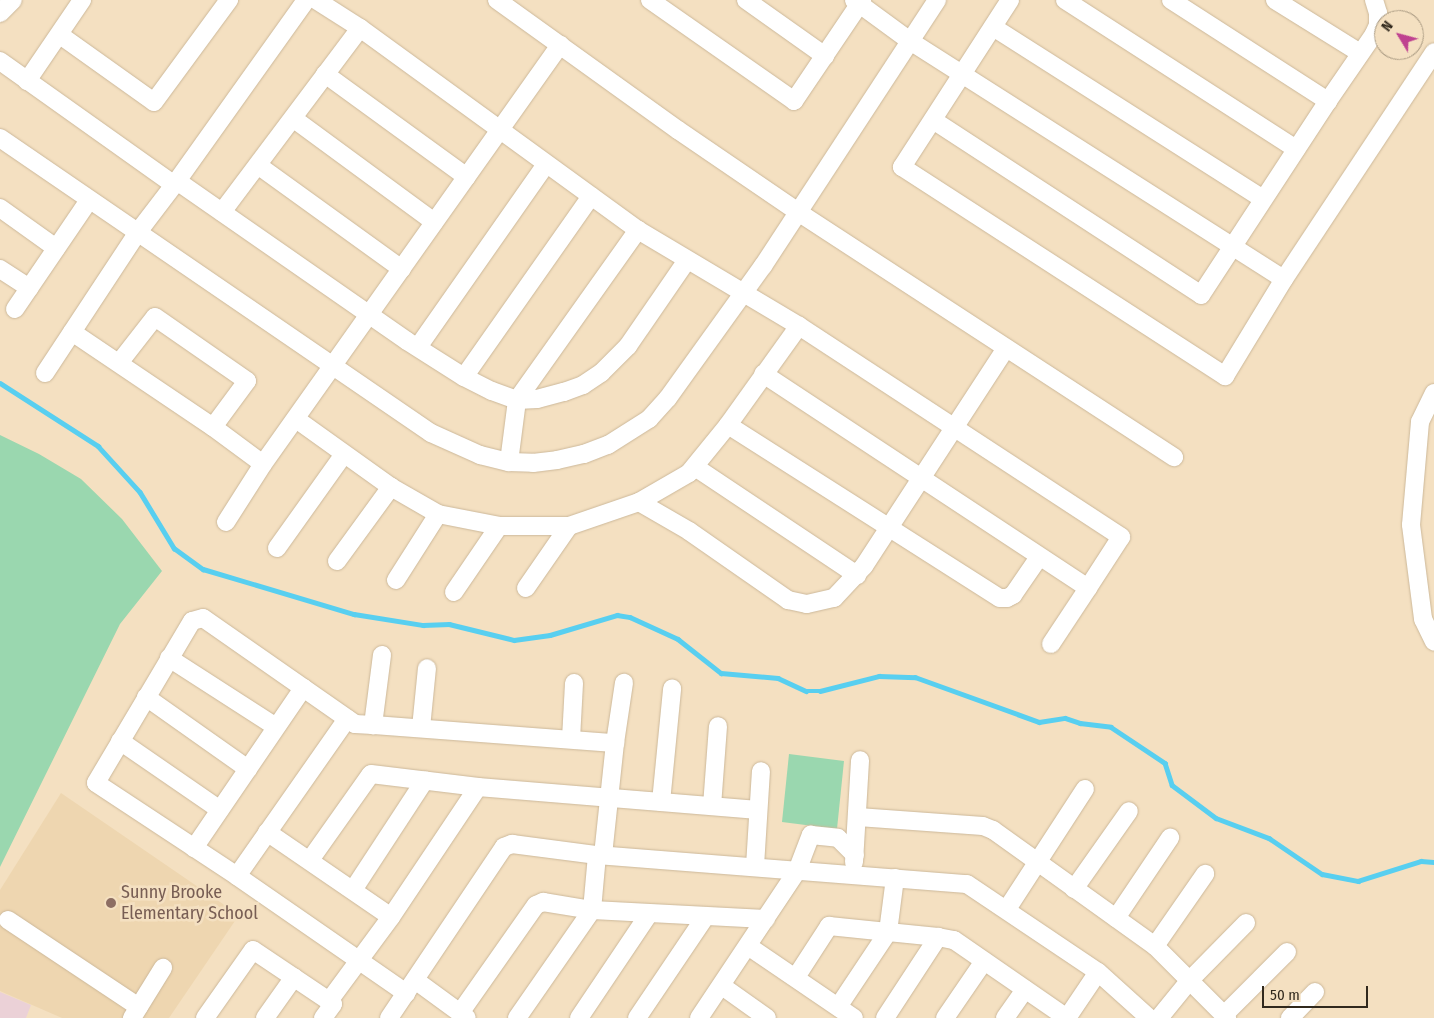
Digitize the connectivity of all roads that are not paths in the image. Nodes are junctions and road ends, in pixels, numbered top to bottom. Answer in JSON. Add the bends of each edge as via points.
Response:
{"nodes":[{"id":1,"x":13,"y":0,"type":"edge"},
{"id":2,"x":82,"y":0,"type":"edge"},
{"id":3,"x":229,"y":0,"type":"edge"},
{"id":4,"x":306,"y":0,"type":"edge"},
{"id":5,"x":316,"y":0,"type":"edge"},
{"id":6,"x":650,"y":0,"type":"edge"},
{"id":7,"x":746,"y":0,"type":"edge"},
{"id":8,"x":937,"y":0,"type":"edge"},
{"id":9,"x":1010,"y":0,"type":"edge"},
{"id":10,"x":1065,"y":0,"type":"edge"},
{"id":11,"x":1171,"y":0,"type":"edge"},
{"id":12,"x":1274,"y":0,"type":"edge"},
{"id":13,"x":1374,"y":0,"type":"edge"},
{"id":14,"x":859,"y":1,"type":"edge"},
{"id":15,"x":504,"y":2,"type":"edge"},
{"id":16,"x":0,"y":13,"type":"edge"},
{"id":17,"x":993,"y":27,"type":"junction"},
{"id":18,"x":360,"y":28,"type":"junction"},
{"id":19,"x":60,"y":35,"type":"junction"},
{"id":20,"x":910,"y":42,"type":"junction"},
{"id":21,"x":560,"y":45,"type":"junction"},
{"id":22,"x":1434,"y":52,"type":"edge"},
{"id":23,"x":1360,"y":53,"type":"junction"},
{"id":24,"x":825,"y":56,"type":"junction"},
{"id":25,"x":0,"y":62,"type":"edge"},
{"id":26,"x":325,"y":74,"type":"junction"},
{"id":27,"x":962,"y":74,"type":"junction"},
{"id":28,"x":27,"y":81,"type":"junction"},
{"id":29,"x":1328,"y":100,"type":"junction"},
{"id":30,"x":294,"y":119,"type":"junction"},
{"id":31,"x":933,"y":120,"type":"junction"},
{"id":32,"x":500,"y":131,"type":"junction"},
{"id":33,"x":0,"y":138,"type":"edge"},
{"id":34,"x":1296,"y":149,"type":"junction"},
{"id":35,"x":546,"y":164,"type":"junction"},
{"id":36,"x":259,"y":166,"type":"junction"},
{"id":37,"x":467,"y":177,"type":"junction"},
{"id":38,"x":175,"y":182,"type":"junction"},
{"id":39,"x":591,"y":196,"type":"junction"},
{"id":40,"x":1263,"y":198,"type":"junction"},
{"id":41,"x":88,"y":200,"type":"junction"},
{"id":42,"x":0,"y":208,"type":"edge"},
{"id":43,"x":222,"y":212,"type":"junction"},
{"id":44,"x":798,"y":212,"type":"junction"},
{"id":45,"x":434,"y":222,"type":"junction"},
{"id":46,"x":638,"y":230,"type":"junction"},
{"id":47,"x":138,"y":232,"type":"junction"},
{"id":48,"x":1233,"y":245,"type":"junction"},
{"id":49,"x":56,"y":248,"type":"junction"},
{"id":50,"x":687,"y":260,"type":"junction"},
{"id":51,"x":0,"y":269,"type":"edge"},
{"id":52,"x":402,"y":269,"type":"junction"},
{"id":53,"x":1284,"y":279,"type":"junction"},
{"id":54,"x":29,"y":288,"type":"junction"},
{"id":55,"x":743,"y":292,"type":"junction"},
{"id":56,"x":15,"y":309,"type":"dead end"},
{"id":57,"x":369,"y":314,"type":"junction"},
{"id":58,"x":799,"y":326,"type":"junction"},
{"id":59,"x":72,"y":332,"type":"junction"},
{"id":60,"x":418,"y":347,"type":"junction"},
{"id":61,"x":1006,"y":348,"type":"junction"},
{"id":62,"x":119,"y":363,"type":"junction"},
{"id":63,"x":333,"y":366,"type":"junction"},
{"id":64,"x":45,"y":373,"type":"dead end"},
{"id":65,"x":764,"y":374,"type":"junction"},
{"id":66,"x":464,"y":376,"type":"junction"},
{"id":67,"x":1434,"y":393,"type":"edge"},
{"id":68,"x":517,"y":400,"type":"junction"},
{"id":69,"x":296,"y":419,"type":"junction"},
{"id":70,"x":728,"y":425,"type":"junction"},
{"id":71,"x":213,"y":427,"type":"junction"},
{"id":72,"x":954,"y":429,"type":"junction"},
{"id":73,"x":344,"y":454,"type":"junction"},
{"id":74,"x":1174,"y":457,"type":"dead end"},
{"id":75,"x":508,"y":462,"type":"junction"},
{"id":76,"x":263,"y":464,"type":"junction"},
{"id":77,"x":695,"y":467,"type":"junction"},
{"id":78,"x":920,"y":479,"type":"junction"},
{"id":79,"x":392,"y":487,"type":"junction"},
{"id":80,"x":638,"y":502,"type":"junction"},
{"id":81,"x":438,"y":514,"type":"junction"},
{"id":82,"x":226,"y":522,"type":"dead end"},
{"id":83,"x":499,"y":526,"type":"junction"},
{"id":84,"x":569,"y":526,"type":"junction"},
{"id":85,"x":889,"y":527,"type":"junction"},
{"id":86,"x":277,"y":548,"type":"dead end"},
{"id":87,"x":1039,"y":557,"type":"junction"},
{"id":88,"x":337,"y":561,"type":"dead end"},
{"id":89,"x":857,"y":575,"type":"junction"},
{"id":90,"x":396,"y":580,"type":"dead end"},
{"id":91,"x":526,"y":588,"type":"dead end"},
{"id":92,"x":1088,"y":588,"type":"junction"},
{"id":93,"x":454,"y":592,"type":"dead end"},
{"id":94,"x":1434,"y":642,"type":"edge"},
{"id":95,"x":1051,"y":644,"type":"dead end"},
{"id":96,"x":382,"y":655,"type":"dead end"},
{"id":97,"x":169,"y":658,"type":"junction"},
{"id":98,"x":427,"y":668,"type":"dead end"},
{"id":99,"x":624,"y":683,"type":"dead end"},
{"id":100,"x":574,"y":684,"type":"dead end"},
{"id":101,"x":303,"y":688,"type":"junction"},
{"id":102,"x":672,"y":689,"type":"dead end"},
{"id":103,"x":146,"y":697,"type":"junction"},
{"id":104,"x":347,"y":719,"type":"junction"},
{"id":105,"x":373,"y":724,"type":"junction"},
{"id":106,"x":718,"y":726,"type":"dead end"},
{"id":107,"x":276,"y":727,"type":"junction"},
{"id":108,"x":421,"y":728,"type":"junction"},
{"id":109,"x":571,"y":739,"type":"junction"},
{"id":110,"x":120,"y":741,"type":"junction"},
{"id":111,"x":614,"y":743,"type":"junction"},
{"id":112,"x":860,"y":760,"type":"dead end"},
{"id":113,"x":248,"y":769,"type":"junction"},
{"id":114,"x":761,"y":771,"type":"dead end"},
{"id":115,"x":425,"y":780,"type":"junction"},
{"id":116,"x":478,"y":787,"type":"junction"},
{"id":117,"x":1086,"y":789,"type":"dead end"},
{"id":118,"x":609,"y":797,"type":"junction"},
{"id":119,"x":661,"y":802,"type":"junction"},
{"id":120,"x":712,"y":806,"type":"junction"},
{"id":121,"x":220,"y":810,"type":"junction"},
{"id":122,"x":758,"y":810,"type":"junction"},
{"id":123,"x":1129,"y":811,"type":"dead end"},
{"id":124,"x":858,"y":817,"type":"junction"},
{"id":125,"x":267,"y":832,"type":"junction"},
{"id":126,"x":1170,"y":838,"type":"dead end"},
{"id":127,"x":194,"y":848,"type":"junction"},
{"id":128,"x":600,"y":855,"type":"junction"},
{"id":129,"x":855,"y":855,"type":"junction"},
{"id":130,"x":310,"y":860,"type":"junction"},
{"id":131,"x":1038,"y":863,"type":"junction"},
{"id":132,"x":755,"y":866,"type":"junction"},
{"id":133,"x":797,"y":871,"type":"junction"},
{"id":134,"x":1205,"y":874,"type":"dead end"},
{"id":135,"x":853,"y":875,"type":"junction"},
{"id":136,"x":237,"y":876,"type":"junction"},
{"id":137,"x":895,"y":878,"type":"junction"},
{"id":138,"x":1074,"y":889,"type":"junction"},
{"id":139,"x":353,"y":890,"type":"junction"},
{"id":140,"x":1007,"y":909,"type":"junction"},
{"id":141,"x":592,"y":910,"type":"junction"},
{"id":142,"x":649,"y":914,"type":"junction"},
{"id":143,"x":391,"y":917,"type":"junction"},
{"id":144,"x":705,"y":917,"type":"junction"},
{"id":145,"x":1116,"y":918,"type":"junction"},
{"id":146,"x":766,"y":919,"type":"junction"},
{"id":147,"x":8,"y":920,"type":"dead end"},
{"id":148,"x":1246,"y":924,"type":"dead end"},
{"id":149,"x":888,"y":932,"type":"junction"},
{"id":150,"x":938,"y":936,"type":"junction"},
{"id":151,"x":748,"y":946,"type":"junction"},
{"id":152,"x":1155,"y":946,"type":"junction"},
{"id":153,"x":1287,"y":952,"type":"dead end"},
{"id":154,"x":359,"y":960,"type":"junction"},
{"id":155,"x":984,"y":961,"type":"junction"},
{"id":156,"x":163,"y":968,"type":"dead end"},
{"id":157,"x":1098,"y":972,"type":"junction"},
{"id":158,"x":294,"y":977,"type":"junction"},
{"id":159,"x":796,"y":977,"type":"junction"},
{"id":160,"x":1190,"y":980,"type":"junction"},
{"id":161,"x":410,"y":986,"type":"junction"},
{"id":162,"x":722,"y":986,"type":"junction"},
{"id":163,"x":1025,"y":989,"type":"junction"},
{"id":164,"x":1315,"y":992,"type":"dead end"},
{"id":165,"x":329,"y":1001,"type":"junction"},
{"id":166,"x":838,"y":1007,"type":"junction"},
{"id":167,"x":136,"y":1012,"type":"edge"},
{"id":168,"x":464,"y":1016,"type":"edge"},
{"id":169,"x":1225,"y":1017,"type":"edge"},
{"id":170,"x":205,"y":1018,"type":"edge"},
{"id":171,"x":265,"y":1018,"type":"edge"},
{"id":172,"x":323,"y":1018,"type":"edge"},
{"id":173,"x":389,"y":1018,"type":"edge"},
{"id":174,"x":517,"y":1018,"type":"edge"},
{"id":175,"x":579,"y":1018,"type":"edge"},
{"id":176,"x":638,"y":1018,"type":"edge"},
{"id":177,"x":699,"y":1018,"type":"edge"},
{"id":178,"x":767,"y":1018,"type":"edge"},
{"id":179,"x":854,"y":1018,"type":"edge"},
{"id":180,"x":885,"y":1018,"type":"edge"},
{"id":181,"x":945,"y":1018,"type":"edge"},
{"id":182,"x":1005,"y":1018,"type":"edge"},
{"id":183,"x":1067,"y":1018,"type":"edge"},
{"id":184,"x":1149,"y":1018,"type":"edge"},
{"id":185,"x":1158,"y":1018,"type":"edge"},
{"id":186,"x":1290,"y":1018,"type":"edge"}],
"edges":[{"from":1,"to":16,"type":"street"},
{"from":2,"to":19,"type":"street"},
{"from":3,"to":19,"type":"street","via":[[154,102]]},
{"from":4,"to":38,"type":"street"},
{"from":5,"to":18,"type":"street"},
{"from":6,"to":24,"type":"street","via":[[794,101]]},
{"from":7,"to":24,"type":"street"},
{"from":8,"to":20,"type":"street"},
{"from":9,"to":17,"type":"street"},
{"from":10,"to":34,"type":"street"},
{"from":11,"to":29,"type":"street"},
{"from":12,"to":23,"type":"street"},
{"from":13,"to":23,"type":"street","via":[[1378,25]]},
{"from":14,"to":20,"type":"street"},
{"from":14,"to":24,"type":"street"},
{"from":15,"to":21,"type":"street"},
{"from":17,"to":27,"type":"street"},
{"from":17,"to":40,"type":"street"},
{"from":18,"to":26,"type":"street"},
{"from":18,"to":32,"type":"street"},
{"from":19,"to":28,"type":"street"},
{"from":20,"to":27,"type":"street"},
{"from":20,"to":44,"type":"street"},
{"from":21,"to":32,"type":"street"},
{"from":21,"to":44,"type":"street"},
{"from":22,"to":53,"type":"street"},
{"from":23,"to":29,"type":"street"},
{"from":25,"to":28,"type":"street"},
{"from":26,"to":30,"type":"street"},
{"from":26,"to":37,"type":"street"},
{"from":27,"to":31,"type":"street"},
{"from":27,"to":48,"type":"street"},
{"from":28,"to":38,"type":"street"},
{"from":29,"to":34,"type":"street"},
{"from":30,"to":36,"type":"street"},
{"from":30,"to":45,"type":"street"},
{"from":31,"to":48,"type":"street","via":[[1201,295]]},
{"from":31,"to":53,"type":"street","via":[[902,167],[1225,376]]},
{"from":32,"to":35,"type":"street"},
{"from":32,"to":37,"type":"street"},
{"from":33,"to":41,"type":"street"},
{"from":34,"to":40,"type":"street"},
{"from":35,"to":39,"type":"street"},
{"from":35,"to":60,"type":"street"},
{"from":36,"to":43,"type":"street"},
{"from":36,"to":52,"type":"street"},
{"from":37,"to":45,"type":"street"},
{"from":38,"to":43,"type":"street"},
{"from":38,"to":47,"type":"street"},
{"from":39,"to":46,"type":"street"},
{"from":39,"to":66,"type":"street"},
{"from":40,"to":48,"type":"street"},
{"from":41,"to":47,"type":"street"},
{"from":41,"to":49,"type":"street"},
{"from":42,"to":49,"type":"street"},
{"from":43,"to":57,"type":"street"},
{"from":44,"to":55,"type":"street"},
{"from":44,"to":61,"type":"street"},
{"from":45,"to":52,"type":"street"},
{"from":46,"to":50,"type":"street"},
{"from":46,"to":68,"type":"street"},
{"from":47,"to":59,"type":"street"},
{"from":47,"to":63,"type":"street"},
{"from":48,"to":53,"type":"street"},
{"from":49,"to":54,"type":"street"},
{"from":50,"to":55,"type":"street"},
{"from":50,"to":68,"type":"street","via":[[628,346],[601,374],[564,392]]},
{"from":51,"to":54,"type":"street"},
{"from":52,"to":57,"type":"street"},
{"from":54,"to":56,"type":"street"},
{"from":55,"to":58,"type":"street"},
{"from":55,"to":75,"type":"street","via":[[688,374],[649,419],[608,445],[584,454],[533,463]]},
{"from":57,"to":60,"type":"street"},
{"from":57,"to":63,"type":"street"},
{"from":58,"to":65,"type":"street"},
{"from":58,"to":72,"type":"street"},
{"from":59,"to":62,"type":"street"},
{"from":59,"to":64,"type":"street"},
{"from":60,"to":66,"type":"street"},
{"from":61,"to":72,"type":"street"},
{"from":61,"to":74,"type":"street"},
{"from":62,"to":71,"type":"street"},
{"from":62,"to":71,"type":"street","via":[[155,317],[248,381]]},
{"from":63,"to":69,"type":"street"},
{"from":63,"to":75,"type":"street","via":[[431,433],[480,455]]},
{"from":65,"to":70,"type":"street"},
{"from":65,"to":78,"type":"street"},
{"from":66,"to":68,"type":"street"},
{"from":67,"to":94,"type":"street","via":[[1420,422],[1411,525],[1423,619]]},
{"from":68,"to":75,"type":"street"},
{"from":69,"to":73,"type":"street"},
{"from":69,"to":76,"type":"street"},
{"from":70,"to":77,"type":"street"},
{"from":70,"to":85,"type":"street"},
{"from":71,"to":76,"type":"street"},
{"from":72,"to":78,"type":"street"},
{"from":72,"to":92,"type":"street","via":[[1121,537]]},
{"from":73,"to":79,"type":"street"},
{"from":73,"to":86,"type":"street"},
{"from":76,"to":82,"type":"street"},
{"from":77,"to":80,"type":"street"},
{"from":77,"to":89,"type":"street"},
{"from":78,"to":85,"type":"street"},
{"from":78,"to":87,"type":"street"},
{"from":79,"to":81,"type":"street"},
{"from":79,"to":88,"type":"street"},
{"from":80,"to":84,"type":"street"},
{"from":80,"to":89,"type":"street","via":[[689,531],[788,600],[820,603],[834,598]]},
{"from":81,"to":83,"type":"street"},
{"from":81,"to":90,"type":"street"},
{"from":83,"to":84,"type":"street"},
{"from":83,"to":93,"type":"street"},
{"from":84,"to":91,"type":"street"},
{"from":85,"to":87,"type":"street","via":[[1000,598],[1013,595]]},
{"from":85,"to":89,"type":"street"},
{"from":87,"to":92,"type":"street"},
{"from":92,"to":95,"type":"street"},
{"from":96,"to":105,"type":"street"},
{"from":97,"to":101,"type":"street","via":[[192,620],[203,618]]},
{"from":97,"to":103,"type":"street"},
{"from":97,"to":107,"type":"street"},
{"from":98,"to":108,"type":"street"},
{"from":99,"to":111,"type":"street"},
{"from":100,"to":109,"type":"street"},
{"from":101,"to":104,"type":"street"},
{"from":101,"to":107,"type":"street"},
{"from":102,"to":119,"type":"street"},
{"from":103,"to":110,"type":"street"},
{"from":103,"to":113,"type":"street"},
{"from":104,"to":105,"type":"street","via":[[355,724]]},
{"from":104,"to":125,"type":"street"},
{"from":105,"to":108,"type":"street"},
{"from":106,"to":120,"type":"street"},
{"from":107,"to":113,"type":"street"},
{"from":108,"to":109,"type":"street"},
{"from":109,"to":111,"type":"street"},
{"from":110,"to":121,"type":"street"},
{"from":110,"to":127,"type":"street","via":[[96,783]]},
{"from":111,"to":118,"type":"street"},
{"from":112,"to":124,"type":"street"},
{"from":113,"to":121,"type":"street"},
{"from":114,"to":122,"type":"street"},
{"from":115,"to":116,"type":"street"},
{"from":115,"to":130,"type":"street","via":[[371,774]]},
{"from":115,"to":139,"type":"street"},
{"from":116,"to":118,"type":"street"},
{"from":116,"to":143,"type":"street"},
{"from":117,"to":131,"type":"street"},
{"from":118,"to":119,"type":"street"},
{"from":118,"to":128,"type":"street"},
{"from":119,"to":120,"type":"street"},
{"from":120,"to":122,"type":"street"},
{"from":121,"to":127,"type":"street"},
{"from":122,"to":132,"type":"street"},
{"from":123,"to":138,"type":"street"},
{"from":124,"to":129,"type":"street"},
{"from":124,"to":131,"type":"street","via":[[983,826]]},
{"from":125,"to":130,"type":"street"},
{"from":125,"to":136,"type":"street"},
{"from":126,"to":145,"type":"street"},
{"from":127,"to":136,"type":"street"},
{"from":128,"to":132,"type":"street"},
{"from":128,"to":141,"type":"street"},
{"from":128,"to":161,"type":"street","via":[[512,844],[504,847]]},
{"from":129,"to":133,"type":"street","via":[[838,838],[811,834]]},
{"from":129,"to":135,"type":"street"},
{"from":130,"to":139,"type":"street"},
{"from":131,"to":138,"type":"street"},
{"from":131,"to":140,"type":"street"},
{"from":132,"to":133,"type":"street"},
{"from":133,"to":135,"type":"street"},
{"from":133,"to":146,"type":"street"},
{"from":134,"to":152,"type":"street"},
{"from":135,"to":137,"type":"street"},
{"from":136,"to":154,"type":"street"},
{"from":137,"to":140,"type":"street","via":[[967,884]]},
{"from":137,"to":149,"type":"street"},
{"from":138,"to":145,"type":"street"},
{"from":139,"to":143,"type":"street"},
{"from":140,"to":157,"type":"street"},
{"from":141,"to":142,"type":"street"},
{"from":141,"to":168,"type":"street","via":[[543,902],[536,905]]},
{"from":141,"to":174,"type":"street"},
{"from":142,"to":144,"type":"street"},
{"from":142,"to":175,"type":"street"},
{"from":143,"to":154,"type":"street"},
{"from":144,"to":146,"type":"street"},
{"from":144,"to":176,"type":"street"},
{"from":145,"to":152,"type":"street"},
{"from":146,"to":151,"type":"street"},
{"from":147,"to":167,"type":"street"},
{"from":148,"to":160,"type":"street"},
{"from":149,"to":150,"type":"street"},
{"from":149,"to":159,"type":"street","via":[[829,926]]},
{"from":149,"to":166,"type":"street"},
{"from":150,"to":155,"type":"street","via":[[954,940]]},
{"from":150,"to":180,"type":"street"},
{"from":151,"to":159,"type":"street"},
{"from":151,"to":162,"type":"street"},
{"from":152,"to":160,"type":"street"},
{"from":153,"to":169,"type":"street"},
{"from":154,"to":161,"type":"street"},
{"from":154,"to":165,"type":"street"},
{"from":155,"to":163,"type":"street"},
{"from":155,"to":181,"type":"street"},
{"from":156,"to":167,"type":"street"},
{"from":157,"to":183,"type":"street"},
{"from":157,"to":184,"type":"street"},
{"from":158,"to":165,"type":"street"},
{"from":158,"to":170,"type":"street","via":[[253,950]]},
{"from":158,"to":171,"type":"street"},
{"from":159,"to":166,"type":"street"},
{"from":160,"to":169,"type":"street"},
{"from":160,"to":185,"type":"street"},
{"from":161,"to":168,"type":"street"},
{"from":161,"to":173,"type":"street"},
{"from":162,"to":177,"type":"street"},
{"from":162,"to":178,"type":"street"},
{"from":163,"to":182,"type":"street"},
{"from":163,"to":183,"type":"street"},
{"from":164,"to":186,"type":"street"},
{"from":165,"to":172,"type":"street","via":[[333,1004]]},
{"from":166,"to":179,"type":"street"}]}
